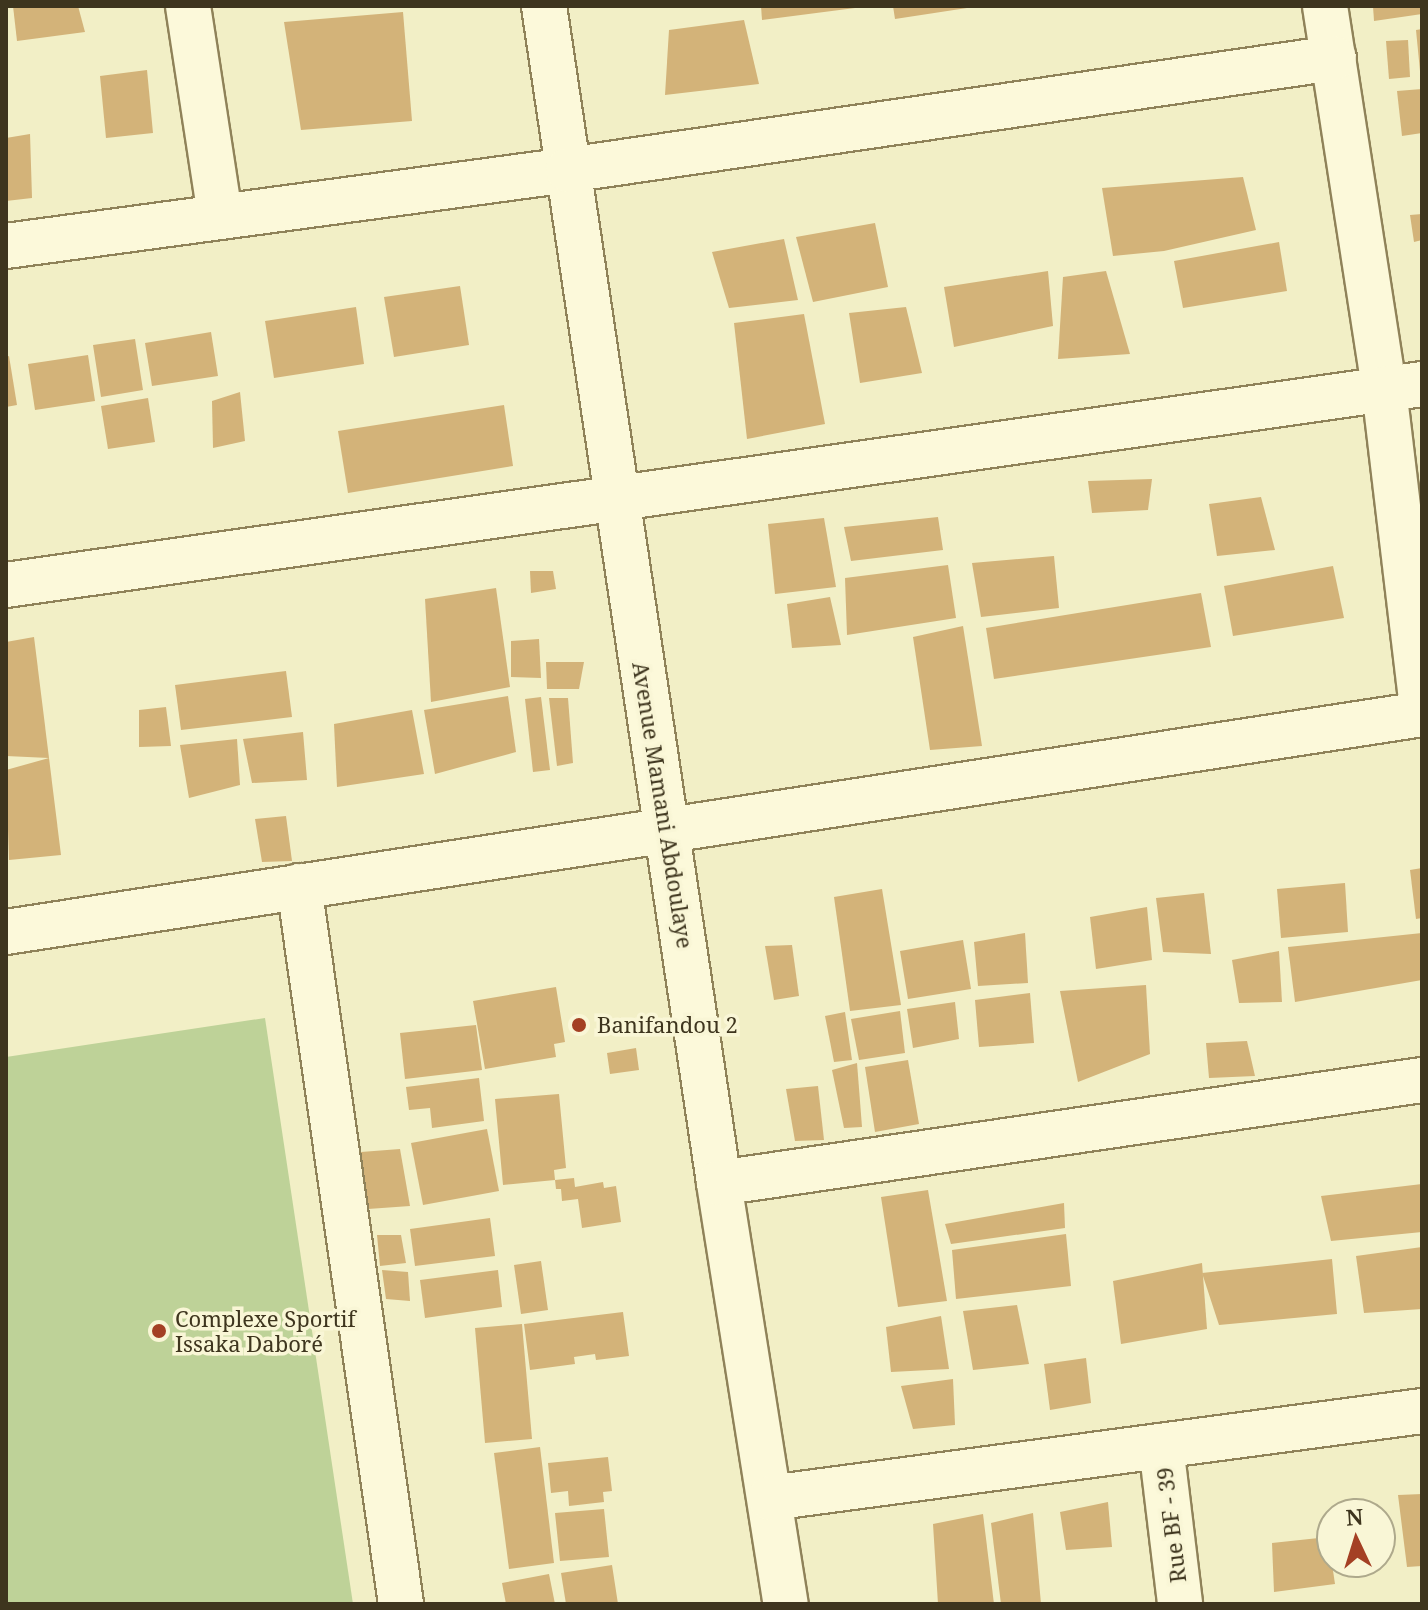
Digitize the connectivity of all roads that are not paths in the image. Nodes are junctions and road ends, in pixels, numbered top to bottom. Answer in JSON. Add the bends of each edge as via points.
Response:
{"nodes":[{"id":1,"x":188,"y":6,"type":"edge"},
{"id":2,"x":544,"y":6,"type":"edge"},
{"id":3,"x":1325,"y":6,"type":"edge"},
{"id":4,"x":1334,"y":58,"type":"junction"},
{"id":5,"x":568,"y":170,"type":"junction"},
{"id":6,"x":220,"y":216,"type":"junction"},
{"id":7,"x":6,"y":246,"type":"edge"},
{"id":8,"x":1403,"y":386,"type":"edge"},
{"id":9,"x":616,"y":498,"type":"junction"},
{"id":10,"x":6,"y":585,"type":"edge"},
{"id":11,"x":1422,"y":707,"type":"edge"},
{"id":12,"x":1422,"y":714,"type":"edge"},
{"id":13,"x":668,"y":829,"type":"junction"},
{"id":14,"x":299,"y":886,"type":"junction"},
{"id":15,"x":6,"y":932,"type":"edge"},
{"id":16,"x":1422,"y":1080,"type":"edge"},
{"id":17,"x":719,"y":1183,"type":"junction"},
{"id":18,"x":1422,"y":1411,"type":"edge"},
{"id":19,"x":1161,"y":1446,"type":"junction"},
{"id":20,"x":770,"y":1498,"type":"junction"},
{"id":21,"x":401,"y":1604,"type":"edge"},
{"id":22,"x":786,"y":1604,"type":"edge"},
{"id":23,"x":1180,"y":1604,"type":"edge"}],
"edges":[{"from":1,"to":6,"type":"street"},
{"from":2,"to":5,"type":"street","name":"Avenue Mamani Abdoulaye"},
{"from":3,"to":4,"type":"street"},
{"from":4,"to":5,"type":"street"},
{"from":4,"to":8,"type":"street"},
{"from":5,"to":6,"type":"street"},
{"from":5,"to":9,"type":"street","name":"Avenue Mamani Abdoulaye"},
{"from":6,"to":7,"type":"street"},
{"from":8,"to":9,"type":"street"},
{"from":8,"to":11,"type":"street"},
{"from":9,"to":10,"type":"street"},
{"from":9,"to":13,"type":"street","name":"Avenue Mamani Abdoulaye"},
{"from":12,"to":13,"type":"street"},
{"from":13,"to":14,"type":"street"},
{"from":13,"to":17,"type":"street","name":"Avenue Mamani Abdoulaye"},
{"from":14,"to":15,"type":"street"},
{"from":14,"to":21,"type":"street"},
{"from":16,"to":17,"type":"street"},
{"from":17,"to":20,"type":"street","name":"Avenue Mamani Abdoulaye"},
{"from":18,"to":19,"type":"street"},
{"from":19,"to":20,"type":"street"},
{"from":19,"to":23,"type":"street","name":"Rue BF - 39"},
{"from":20,"to":22,"type":"street","name":"Avenue Mamani Abdoulaye"}]}
